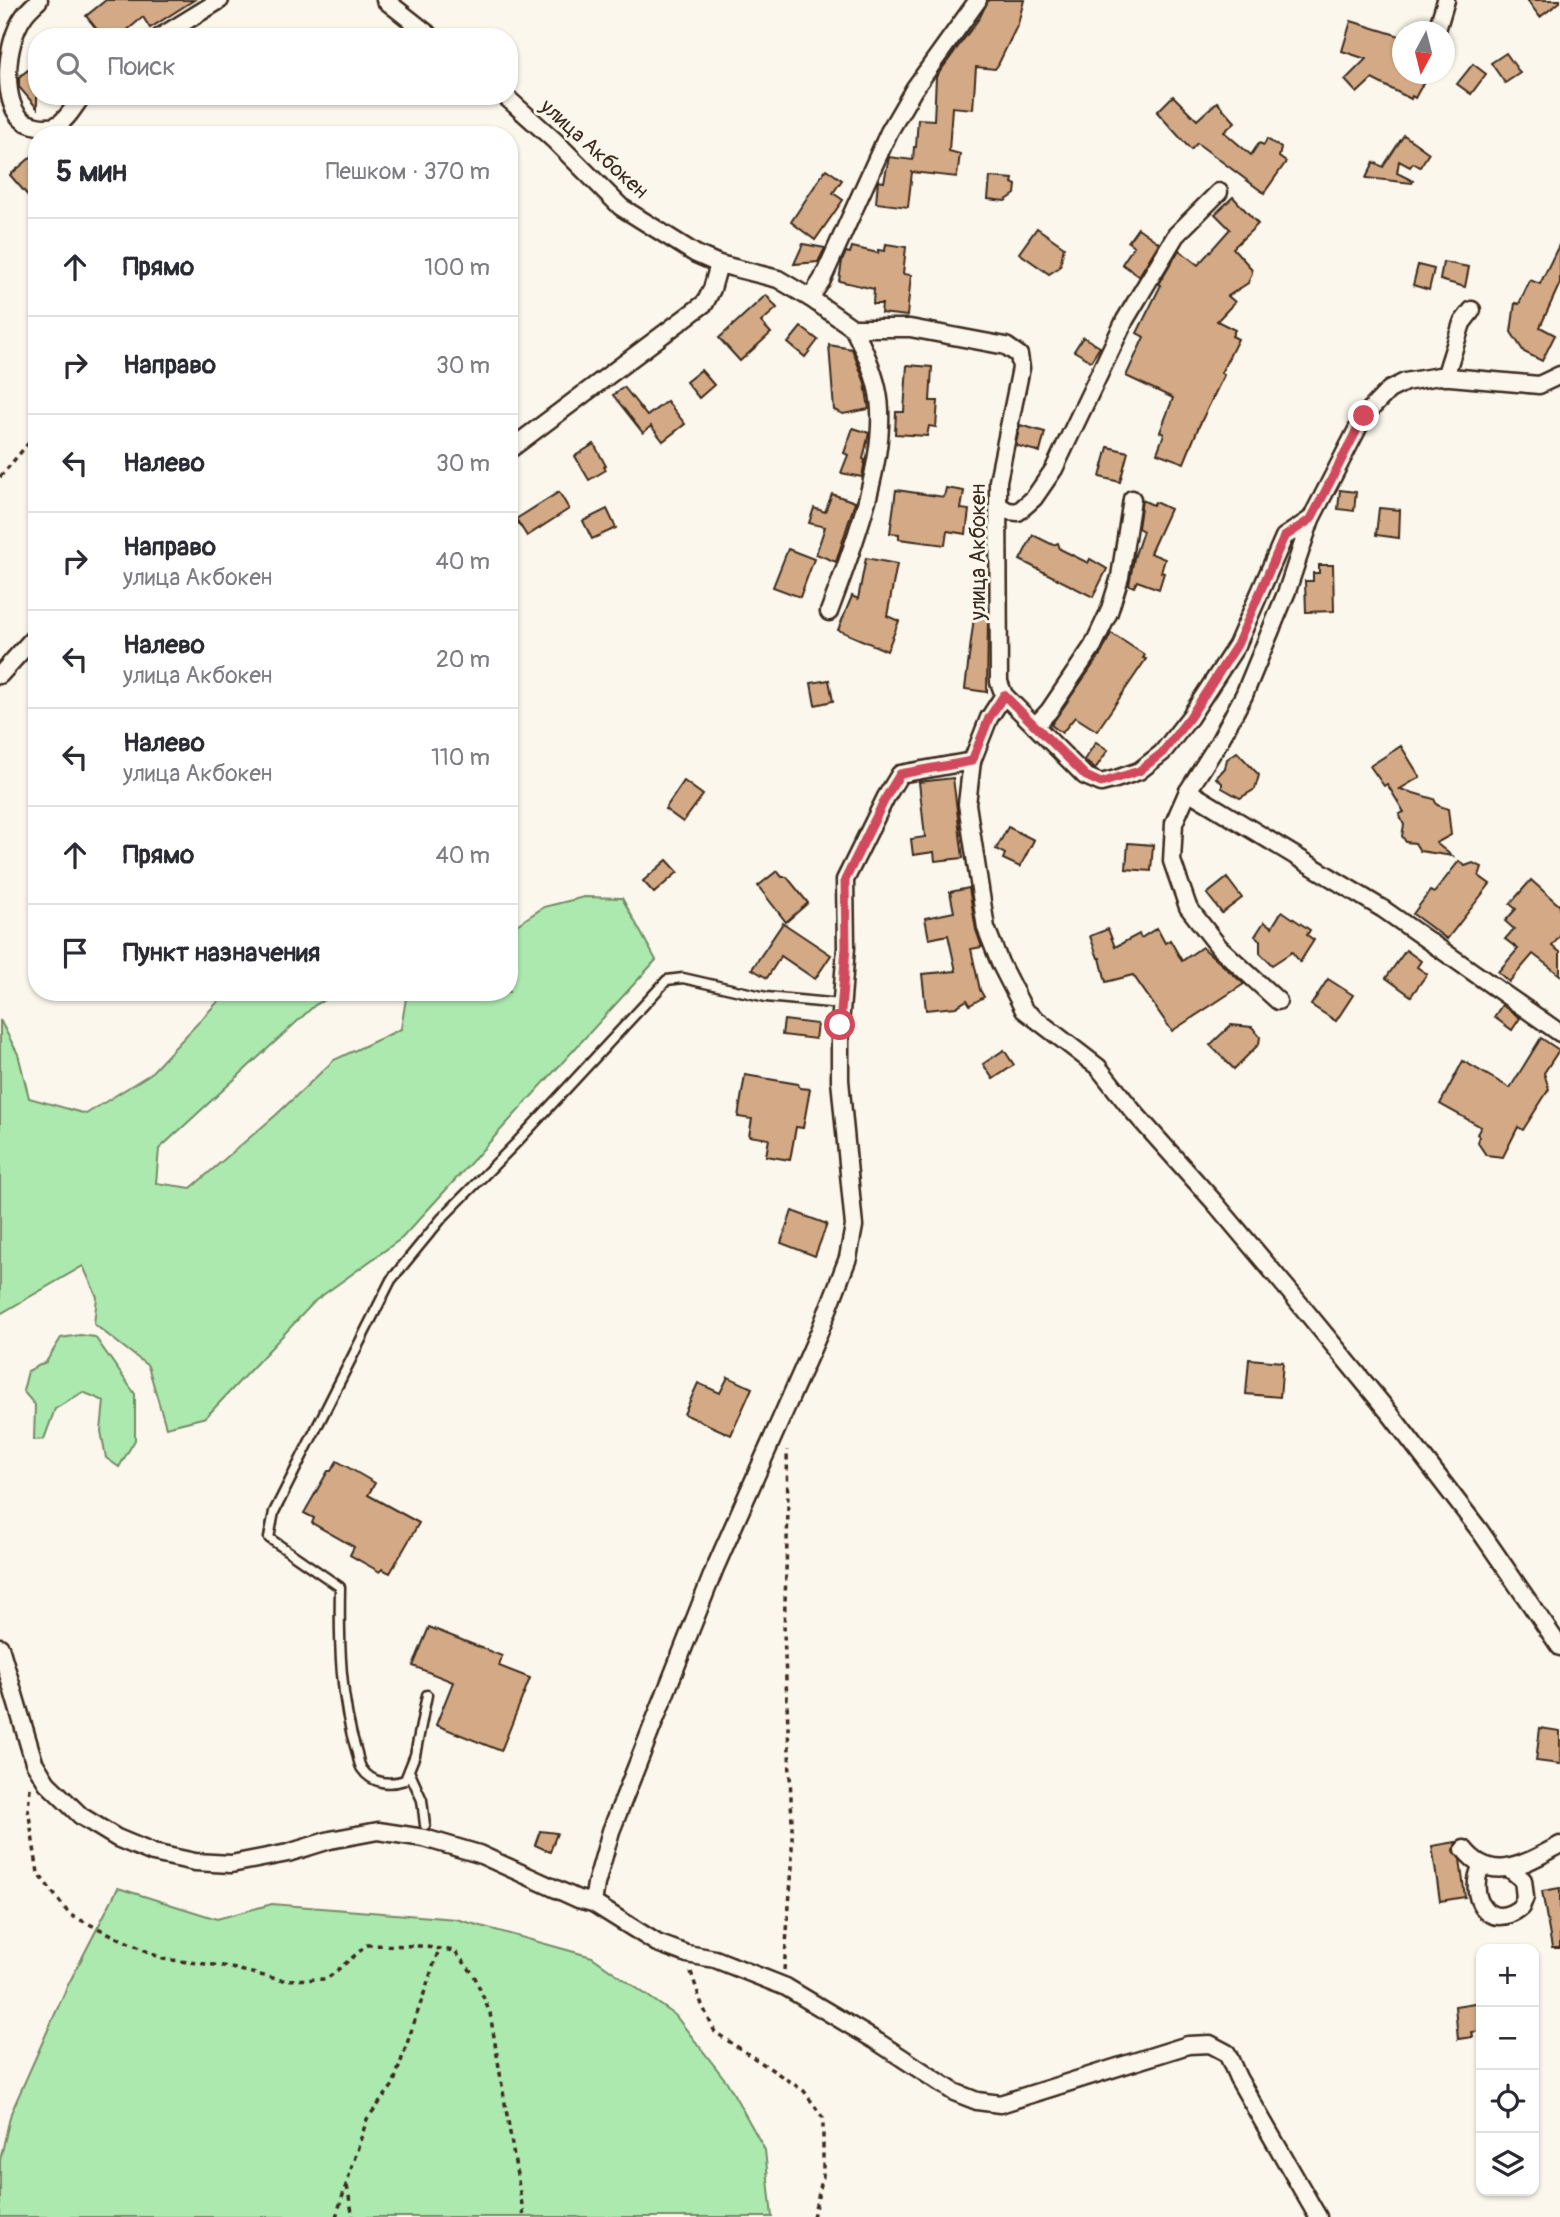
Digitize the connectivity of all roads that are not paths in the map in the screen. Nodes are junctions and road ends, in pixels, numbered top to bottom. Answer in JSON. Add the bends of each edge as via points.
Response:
{"nodes":[{"id":1,"x":39,"y":0,"type":"edge"},
{"id":2,"x":385,"y":0,"type":"edge"},
{"id":3,"x":978,"y":0,"type":"edge"},
{"id":4,"x":1446,"y":0,"type":"edge"},
{"id":5,"x":214,"y":2,"type":"edge"},
{"id":6,"x":1440,"y":21,"type":"edge"},
{"id":7,"x":174,"y":28,"type":"edge"},
{"id":8,"x":421,"y":28,"type":"edge"},
{"id":9,"x":75,"y":105,"type":"edge"},
{"id":10,"x":515,"y":105,"type":"edge"},
{"id":11,"x":44,"y":126,"type":"edge"},
{"id":12,"x":53,"y":126,"type":"edge"},
{"id":13,"x":1219,"y":192,"type":"dead end"},
{"id":14,"x":719,"y":264,"type":"junction"},
{"id":15,"x":810,"y":298,"type":"junction"},
{"id":16,"x":1472,"y":310,"type":"dead end"},
{"id":17,"x":853,"y":328,"type":"junction"},
{"id":18,"x":1560,"y":375,"type":"edge"},
{"id":19,"x":1445,"y":377,"type":"junction"},
{"id":20,"x":518,"y":443,"type":"edge"},
{"id":21,"x":1132,"y":499,"type":"dead end"},
{"id":22,"x":998,"y":505,"type":"junction"},
{"id":23,"x":1311,"y":519,"type":"junction"},
{"id":24,"x":829,"y":612,"type":"dead end"},
{"id":25,"x":28,"y":644,"type":"edge"},
{"id":26,"x":0,"y":675,"type":"edge"},
{"id":27,"x":1004,"y":695,"type":"junction"},
{"id":28,"x":1035,"y":726,"type":"junction"},
{"id":29,"x":972,"y":761,"type":"junction"},
{"id":30,"x":1188,"y":791,"type":"junction"},
{"id":31,"x":1278,"y":1002,"type":"dead end"},
{"id":32,"x":841,"y":1004,"type":"junction"},
{"id":33,"x":1560,"y":1033,"type":"edge"},
{"id":34,"x":0,"y":1647,"type":"edge"},
{"id":35,"x":1560,"y":1647,"type":"edge"},
{"id":36,"x":427,"y":1695,"type":"dead end"},
{"id":37,"x":409,"y":1771,"type":"junction"},
{"id":38,"x":425,"y":1832,"type":"junction"},
{"id":39,"x":1560,"y":1845,"type":"edge"},
{"id":40,"x":1464,"y":1849,"type":"dead end"},
{"id":41,"x":1482,"y":1865,"type":"junction"},
{"id":42,"x":1509,"y":1868,"type":"junction"},
{"id":43,"x":593,"y":1903,"type":"junction"},
{"id":44,"x":1318,"y":2217,"type":"edge"}],
"edges":[{"from":1,"to":11,"type":"street","via":[[12,36],[2,79],[5,105],[13,116]]},
{"from":2,"to":8,"type":"street"},
{"from":3,"to":15,"type":"street","via":[[889,132]]},
{"from":4,"to":6,"type":"street"},
{"from":5,"to":7,"type":"street"},
{"from":9,"to":12,"type":"street"},
{"from":10,"to":14,"type":"street","name":"улица Акбокен","via":[[621,206]]},
{"from":13,"to":22,"type":"street","via":[[1176,235],[1125,320],[1055,469],[1041,489],[1018,512]]},
{"from":14,"to":15,"type":"street","name":"улица Акбокен","via":[[778,279]]},
{"from":14,"to":20,"type":"street","via":[[705,303]]},
{"from":15,"to":17,"type":"street","name":"улица Акбокен"},
{"from":16,"to":19,"type":"street","via":[[1462,323]]},
{"from":17,"to":22,"type":"street","name":"улица Акбокен","via":[[910,328],[1006,346],[1018,355],[1021,368],[998,481]]},
{"from":17,"to":24,"type":"street","via":[[878,390],[880,428],[873,479]]},
{"from":18,"to":19,"type":"street","via":[[1539,385]]},
{"from":19,"to":23,"type":"street","via":[[1405,382],[1389,390],[1364,416]]},
{"from":21,"to":28,"type":"street","via":[[1120,577],[1109,612],[1093,646]]},
{"from":22,"to":27,"type":"street","name":"улица Акбокен","via":[[999,682]]},
{"from":23,"to":28,"type":"street","via":[[1284,537],[1237,645],[1162,753],[1139,771],[1101,783],[1086,776]]},
{"from":23,"to":30,"type":"street","via":[[1244,695]]},
{"from":25,"to":26,"type":"street"},
{"from":27,"to":28,"type":"street"},
{"from":27,"to":29,"type":"street"},
{"from":29,"to":32,"type":"street","via":[[900,774],[886,797],[845,880]]},
{"from":29,"to":35,"type":"street","via":[[967,804],[986,928],[1024,1010],[1098,1067],[1265,1262],[1480,1531]]},
{"from":30,"to":31,"type":"street","via":[[1174,823],[1172,862],[1188,907],[1219,947]]},
{"from":30,"to":33,"type":"street","via":[[1383,909]]},
{"from":32,"to":37,"type":"lane","via":[[766,997],[683,978],[667,980],[442,1218],[391,1280],[274,1512],[269,1538],[340,1587],[345,1697],[362,1769],[391,1784],[405,1780]]},
{"from":32,"to":43,"type":"street","via":[[840,1080],[854,1226],[848,1258],[715,1568],[611,1831]]},
{"from":34,"to":38,"type":"street","via":[[34,1762],[47,1783],[81,1816],[117,1838],[153,1853],[231,1864],[378,1831]]},
{"from":36,"to":37,"type":"lane"},
{"from":37,"to":38,"type":"lane","via":[[422,1800]]},
{"from":38,"to":43,"type":"street"},
{"from":39,"to":42,"type":"street"},
{"from":40,"to":41,"type":"street"},
{"from":41,"to":42,"type":"street"},
{"from":41,"to":42,"type":"street","via":[[1479,1903],[1492,1914],[1505,1916],[1521,1908],[1525,1897],[1522,1880]]},
{"from":43,"to":44,"type":"street","via":[[657,1943],[715,1959],[796,1993],[954,2092],[977,2101],[1000,2104],[1188,2045],[1210,2044],[1227,2053]]}]}
